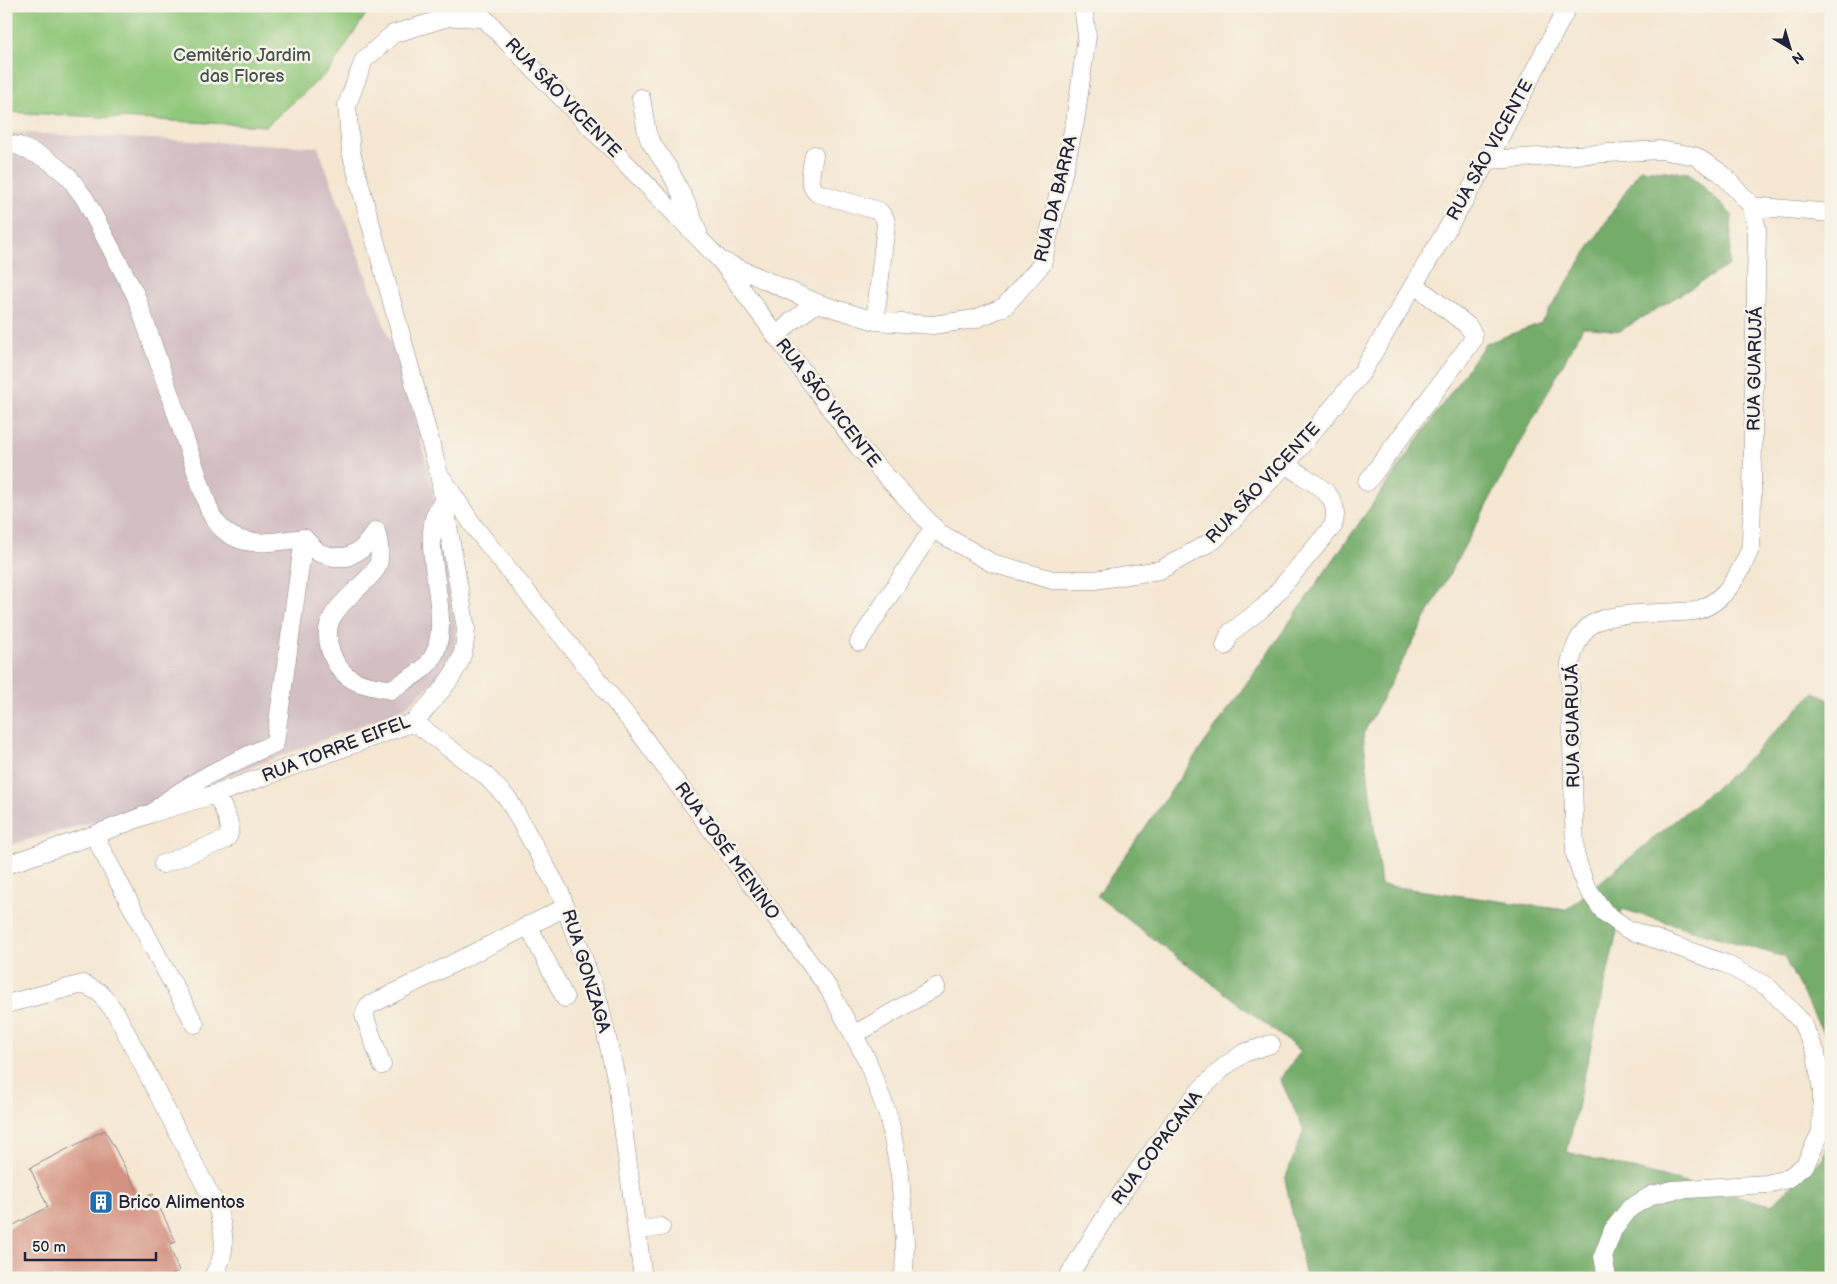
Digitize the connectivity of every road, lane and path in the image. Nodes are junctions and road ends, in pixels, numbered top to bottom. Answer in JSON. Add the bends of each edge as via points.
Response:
{"nodes":[{"id":1,"x":1083,"y":6,"type":"edge"},
{"id":2,"x":1568,"y":6,"type":"edge"},
{"id":3,"x":486,"y":12,"type":"edge"},
{"id":4,"x":641,"y":98,"type":"dead end"},
{"id":5,"x":6,"y":144,"type":"edge"},
{"id":6,"x":814,"y":156,"type":"dead end"},
{"id":7,"x":1488,"y":160,"type":"junction"},
{"id":8,"x":1752,"y":206,"type":"junction"},
{"id":9,"x":1831,"y":213,"type":"edge"},
{"id":10,"x":701,"y":240,"type":"junction"},
{"id":11,"x":721,"y":261,"type":"junction"},
{"id":12,"x":1414,"y":284,"type":"junction"},
{"id":13,"x":818,"y":303,"type":"junction"},
{"id":14,"x":875,"y":321,"type":"junction"},
{"id":15,"x":776,"y":336,"type":"junction"},
{"id":16,"x":1286,"y":464,"type":"junction"},
{"id":17,"x":439,"y":474,"type":"junction"},
{"id":18,"x":1367,"y":482,"type":"dead end"},
{"id":19,"x":443,"y":502,"type":"junction"},
{"id":20,"x":934,"y":527,"type":"junction"},
{"id":21,"x":304,"y":538,"type":"junction"},
{"id":22,"x":858,"y":642,"type":"dead end"},
{"id":23,"x":1225,"y":646,"type":"dead end"},
{"id":24,"x":414,"y":722,"type":"junction"},
{"id":25,"x":216,"y":794,"type":"junction"},
{"id":26,"x":152,"y":813,"type":"junction"},
{"id":27,"x":94,"y":835,"type":"junction"},
{"id":28,"x":6,"y":864,"type":"edge"},
{"id":29,"x":163,"y":864,"type":"dead end"},
{"id":30,"x":566,"y":907,"type":"junction"},
{"id":31,"x":528,"y":925,"type":"junction"},
{"id":32,"x":936,"y":987,"type":"dead end"},
{"id":33,"x":565,"y":998,"type":"dead end"},
{"id":34,"x":6,"y":1004,"type":"edge"},
{"id":35,"x":195,"y":1024,"type":"dead end"},
{"id":36,"x":854,"y":1035,"type":"junction"},
{"id":37,"x":1271,"y":1044,"type":"dead end"},
{"id":38,"x":382,"y":1065,"type":"dead end"},
{"id":39,"x":661,"y":1227,"type":"dead end"},
{"id":40,"x":637,"y":1231,"type":"junction"},
{"id":41,"x":212,"y":1278,"type":"edge"},
{"id":42,"x":643,"y":1278,"type":"edge"},
{"id":43,"x":904,"y":1278,"type":"edge"},
{"id":44,"x":1067,"y":1278,"type":"edge"},
{"id":45,"x":1607,"y":1278,"type":"edge"}],
"edges":[{"from":1,"to":14,"type":"street","name":"RUA DA BARRA","via":[[1087,36],[1075,122],[1042,264],[1004,307],[975,319],[934,325]]},
{"from":2,"to":7,"type":"street","name":"RUA SÃO VICENTE"},
{"from":3,"to":10,"type":"street","name":"RUA SÃO VICENTE"},
{"from":3,"to":17,"type":"street","name":"RUA SÃO VICENTE","via":[[449,17],[393,34],[364,60],[347,104],[351,152]]},
{"from":4,"to":10,"type":"street","via":[[650,141],[670,171]]},
{"from":5,"to":21,"type":"street","via":[[47,158],[69,177],[85,199],[136,296],[215,522],[230,536],[250,543]]},
{"from":6,"to":14,"type":"street","via":[[810,180],[817,194],[879,211],[885,219]]},
{"from":7,"to":8,"type":"street","via":[[1660,150],[1695,156],[1721,173]]},
{"from":7,"to":12,"type":"street","name":"RUA SÃO VICENTE"},
{"from":8,"to":9,"type":"street"},
{"from":8,"to":45,"type":"street","name":"RUA GUARUJÁ","via":[[1758,256],[1751,547],[1734,582],[1716,600],[1698,610],[1611,616],[1591,624],[1572,650],[1575,854],[1585,886],[1604,912],[1627,929],[1726,964],[1768,987],[1801,1021],[1816,1053],[1822,1092],[1821,1132],[1805,1165],[1787,1179],[1766,1184],[1673,1190],[1652,1195],[1630,1208],[1613,1230],[1603,1256]]},
{"from":10,"to":11,"type":"street","name":"RUA SÃO VICENTE"},
{"from":11,"to":13,"type":"street","name":"RUA DA BARRA"},
{"from":11,"to":15,"type":"street","name":"RUA SÃO VICENTE"},
{"from":12,"to":16,"type":"street","name":"RUA SÃO VICENTE","via":[[1362,372]]},
{"from":12,"to":18,"type":"street","via":[[1468,326],[1473,340]]},
{"from":13,"to":14,"type":"street","name":"RUA DA BARRA"},
{"from":13,"to":15,"type":"street"},
{"from":15,"to":20,"type":"street","name":"RUA SÃO VICENTE","via":[[858,446]]},
{"from":16,"to":20,"type":"street","name":"RUA SÃO VICENTE","via":[[1214,540],[1160,570],[1095,580],[1053,580],[992,563]]},
{"from":16,"to":23,"type":"street","via":[[1328,492],[1334,501],[1334,526],[1274,596],[1230,633]]},
{"from":17,"to":19,"type":"street","name":"RUA TORRE EIFEL"},
{"from":17,"to":36,"type":"street","name":"RUA JOSÉ MENINO","via":[[475,528],[634,725],[829,989]]},
{"from":19,"to":21,"type":"street","via":[[436,514],[432,535],[440,621],[438,646],[421,671],[390,690],[360,683],[344,674],[332,656],[328,638],[334,614],[377,568],[376,531],[362,549],[348,557],[319,553]]},
{"from":19,"to":24,"type":"street","name":"RUA TORRE EIFEL","via":[[466,629],[463,653],[448,681]]},
{"from":20,"to":22,"type":"street"},
{"from":21,"to":26,"type":"street","via":[[275,743],[176,793]]},
{"from":24,"to":25,"type":"street","name":"RUA TORRE EIFEL"},
{"from":24,"to":30,"type":"street","name":"RUA GONZAGA","via":[[485,775],[508,799]]},
{"from":25,"to":26,"type":"street","name":"RUA TORRE EIFEL"},
{"from":25,"to":29,"type":"street","via":[[230,828],[226,840]]},
{"from":26,"to":27,"type":"street","name":"RUA TORRE EIFEL"},
{"from":27,"to":28,"type":"street","name":"RUA TORRE EIFEL"},
{"from":27,"to":35,"type":"street"},
{"from":30,"to":31,"type":"street"},
{"from":30,"to":40,"type":"street","name":"RUA GONZAGA","via":[[599,1003],[617,1082]]},
{"from":31,"to":33,"type":"street"},
{"from":31,"to":38,"type":"street","via":[[368,1006],[364,1015]]},
{"from":32,"to":36,"type":"street"},
{"from":34,"to":41,"type":"street","via":[[83,984],[99,992],[116,1012],[218,1210],[224,1231],[224,1248],[221,1265]]},
{"from":36,"to":43,"type":"street","name":"RUA JOSÉ MENINO","via":[[889,1118],[900,1175]]},
{"from":37,"to":44,"type":"street","name":"RUA COPACANA","via":[[1244,1054],[1225,1066],[1200,1090],[1113,1205]]},
{"from":39,"to":40,"type":"street"},
{"from":40,"to":42,"type":"street","name":"RUA GONZAGA"}]}
